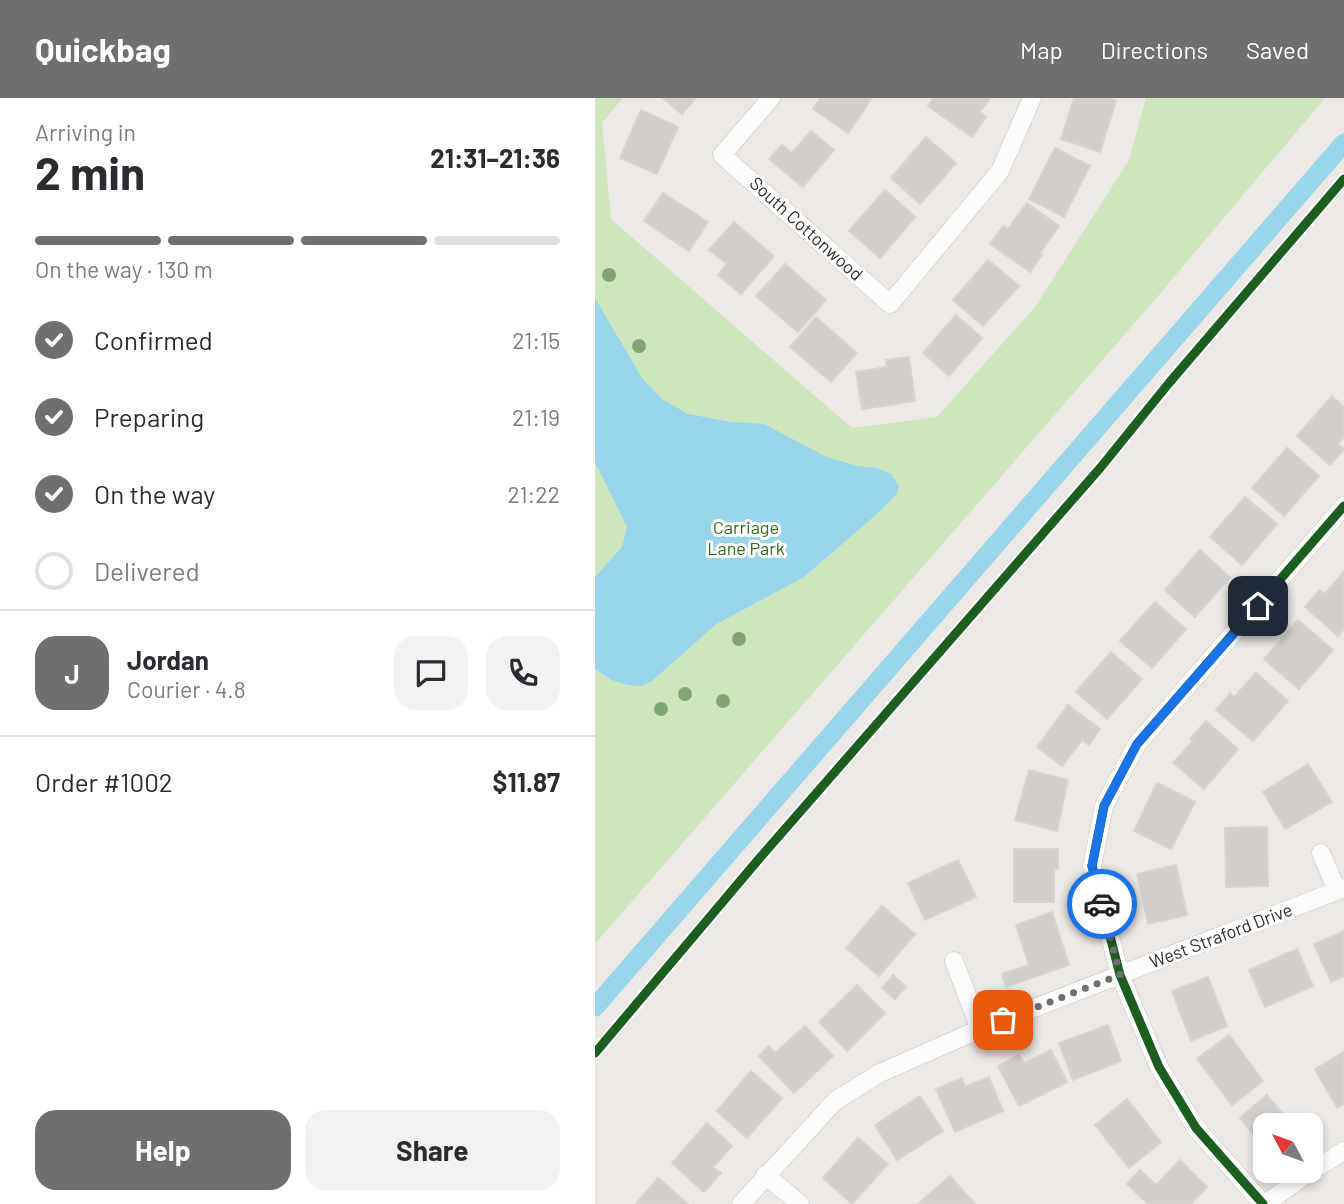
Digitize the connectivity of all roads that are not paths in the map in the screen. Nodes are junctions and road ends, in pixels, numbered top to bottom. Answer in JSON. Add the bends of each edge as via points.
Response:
{"nodes":[{"id":1,"x":771,"y":98,"type":"edge"},
{"id":2,"x":1032,"y":98,"type":"edge"},
{"id":3,"x":1344,"y":506,"type":"edge"},
{"id":4,"x":1321,"y":853,"type":"dead end"},
{"id":5,"x":1341,"y":890,"type":"edge"},
{"id":6,"x":954,"y":961,"type":"dead end"},
{"id":7,"x":1120,"y":975,"type":"junction"},
{"id":8,"x":980,"y":1029,"type":"junction"},
{"id":9,"x":1344,"y":1151,"type":"edge"},
{"id":10,"x":1323,"y":1164,"type":"edge"},
{"id":11,"x":765,"y":1175,"type":"junction"},
{"id":12,"x":1294,"y":1183,"type":"edge"},
{"id":13,"x":741,"y":1204,"type":"edge"},
{"id":14,"x":800,"y":1204,"type":"edge"},
{"id":15,"x":1264,"y":1204,"type":"edge"}],
"edges":[{"from":1,"to":2,"type":"street","name":"South Cottonwood","via":[[722,155],[890,304],[1000,171]]},
{"from":3,"to":7,"type":"street","via":[[1137,744],[1104,806],[1092,866]]},
{"from":4,"to":5,"type":"street"},
{"from":5,"to":7,"type":"street","name":"West Straford Drive"},
{"from":6,"to":8,"type":"street"},
{"from":7,"to":8,"type":"street","name":"West Straford Drive"},
{"from":7,"to":15,"type":"street","via":[[1159,1067],[1196,1128]]},
{"from":8,"to":11,"type":"street","name":"West Straford Drive","via":[[880,1073],[835,1101]]},
{"from":9,"to":10,"type":"street"},
{"from":11,"to":13,"type":"street","name":"West Straford Drive"},
{"from":11,"to":14,"type":"street"},
{"from":12,"to":15,"type":"street"}]}
